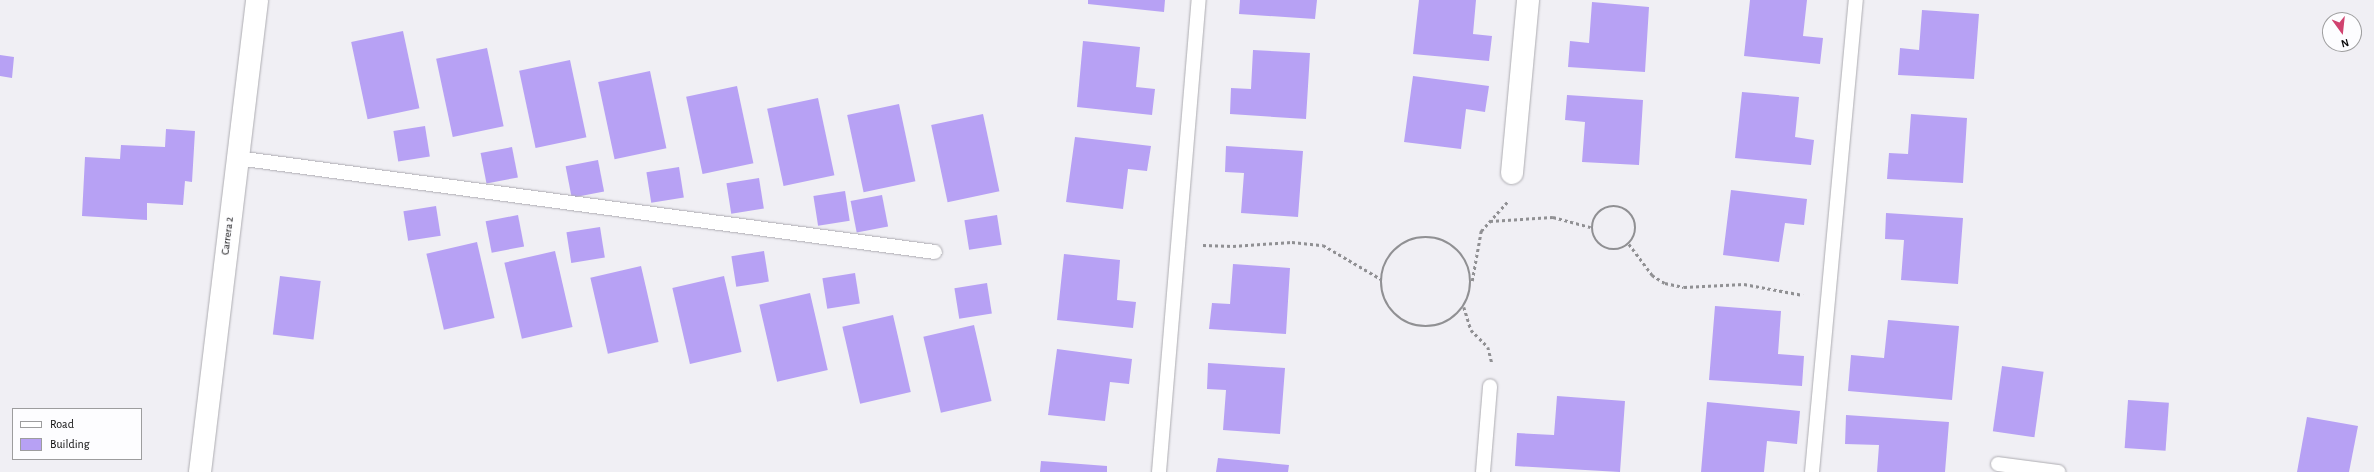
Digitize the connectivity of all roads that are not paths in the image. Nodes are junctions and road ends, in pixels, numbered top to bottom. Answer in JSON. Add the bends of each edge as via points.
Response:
{"nodes":[{"id":1,"x":257,"y":0,"type":"edge"},
{"id":2,"x":1199,"y":0,"type":"edge"},
{"id":3,"x":1528,"y":0,"type":"edge"},
{"id":4,"x":1856,"y":0,"type":"edge"},
{"id":5,"x":237,"y":158,"type":"junction"},
{"id":6,"x":1512,"y":173,"type":"road end"},
{"id":7,"x":935,"y":252,"type":"dead end"},
{"id":8,"x":1490,"y":386,"type":"road end"},
{"id":9,"x":1998,"y":464,"type":"dead end"},
{"id":10,"x":200,"y":472,"type":"edge"},
{"id":11,"x":1159,"y":472,"type":"edge"},
{"id":12,"x":1483,"y":472,"type":"edge"},
{"id":13,"x":1812,"y":472,"type":"edge"},
{"id":14,"x":2058,"y":472,"type":"edge"}],
"edges":[{"from":1,"to":5,"type":"street","name":"Carrera 2"},
{"from":2,"to":11,"type":"lane"},
{"from":3,"to":6,"type":"street"},
{"from":4,"to":13,"type":"lane"},
{"from":5,"to":7,"type":"lane"},
{"from":5,"to":10,"type":"street","name":"Carrera 2"},
{"from":8,"to":12,"type":"lane"},
{"from":9,"to":14,"type":"lane"}]}
